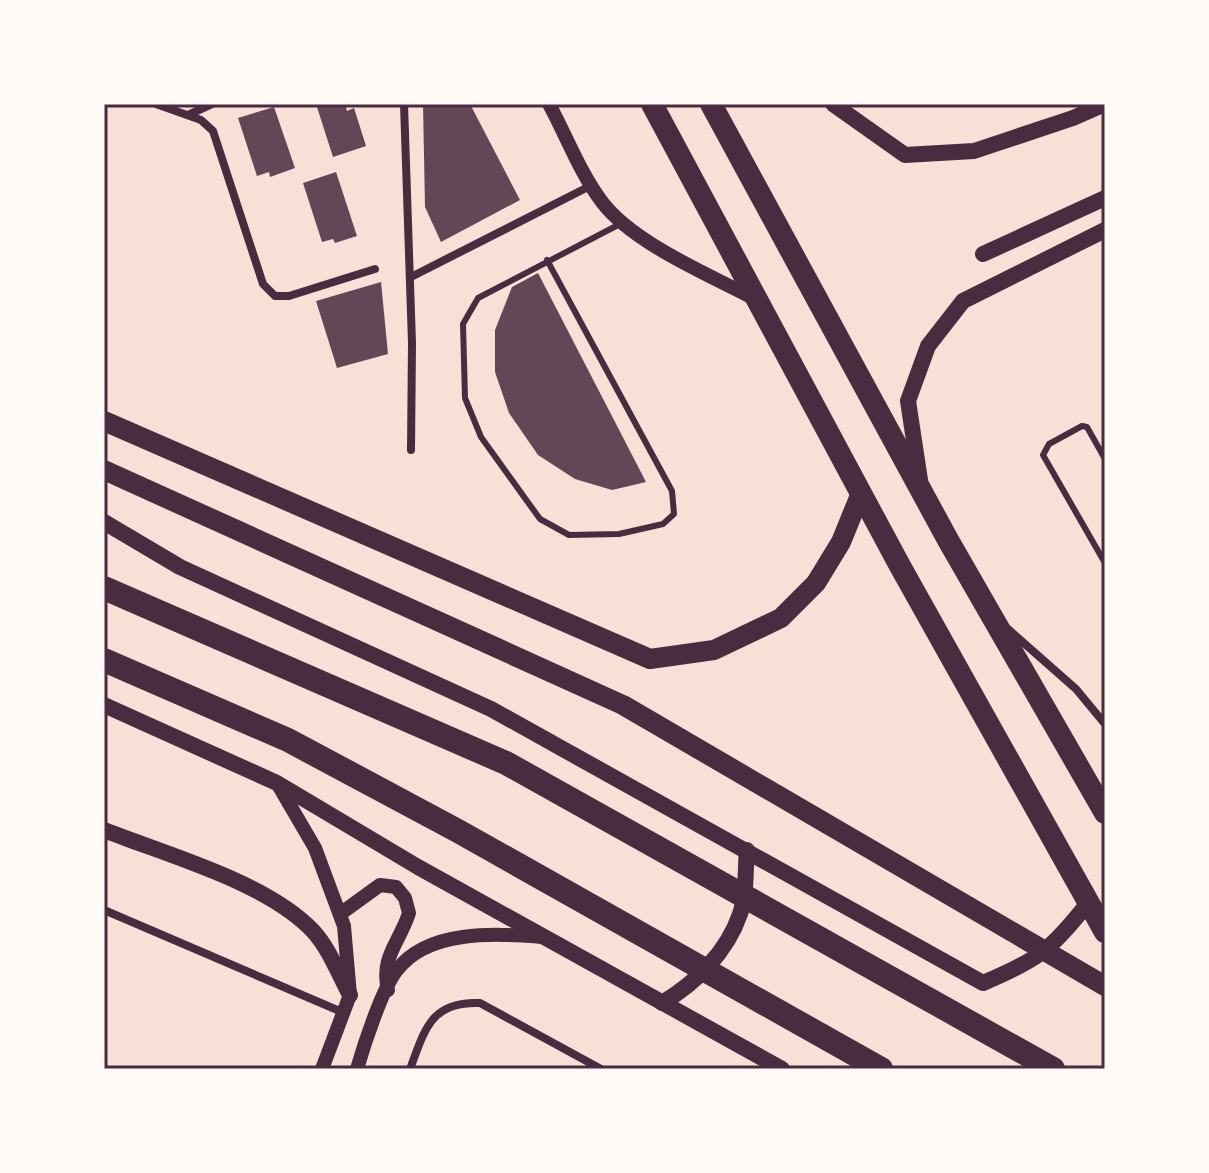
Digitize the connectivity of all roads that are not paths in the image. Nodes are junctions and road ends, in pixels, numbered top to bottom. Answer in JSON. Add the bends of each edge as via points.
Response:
{"nodes":[{"id":1,"x":156,"y":104,"type":"edge"},
{"id":2,"x":212,"y":104,"type":"edge"},
{"id":3,"x":404,"y":104,"type":"edge"},
{"id":4,"x":549,"y":104,"type":"edge"},
{"id":5,"x":652,"y":104,"type":"edge"},
{"id":6,"x":711,"y":104,"type":"edge"},
{"id":7,"x":833,"y":104,"type":"edge"},
{"id":8,"x":1105,"y":104,"type":"edge"},
{"id":9,"x":1071,"y":111,"type":"edge"},
{"id":10,"x":188,"y":115,"type":"junction"},
{"id":11,"x":593,"y":185,"type":"junction"},
{"id":12,"x":1105,"y":198,"type":"edge"},
{"id":13,"x":623,"y":222,"type":"junction"},
{"id":14,"x":1105,"y":230,"type":"edge"},
{"id":15,"x":983,"y":254,"type":"dead end"},
{"id":16,"x":547,"y":260,"type":"junction"},
{"id":17,"x":375,"y":269,"type":"dead end"},
{"id":18,"x":411,"y":277,"type":"junction"},
{"id":19,"x":759,"y":302,"type":"junction"},
{"id":20,"x":104,"y":421,"type":"edge"},
{"id":21,"x":411,"y":450,"type":"dead end"},
{"id":22,"x":1105,"y":459,"type":"edge"},
{"id":23,"x":104,"y":470,"type":"edge"},
{"id":24,"x":922,"y":488,"type":"junction"},
{"id":25,"x":861,"y":493,"type":"junction"},
{"id":26,"x":104,"y":522,"type":"edge"},
{"id":27,"x":1105,"y":563,"type":"edge"},
{"id":28,"x":104,"y":588,"type":"edge"},
{"id":29,"x":990,"y":612,"type":"junction"},
{"id":30,"x":104,"y":660,"type":"edge"},
{"id":31,"x":104,"y":705,"type":"edge"},
{"id":32,"x":1105,"y":724,"type":"edge"},
{"id":33,"x":277,"y":783,"type":"junction"},
{"id":34,"x":1105,"y":813,"type":"edge"},
{"id":35,"x":104,"y":830,"type":"edge"},
{"id":36,"x":747,"y":850,"type":"junction"},
{"id":37,"x":1088,"y":903,"type":"junction"},
{"id":38,"x":104,"y":910,"type":"edge"},
{"id":39,"x":340,"y":914,"type":"junction"},
{"id":40,"x":1105,"y":932,"type":"edge"},
{"id":41,"x":545,"y":937,"type":"junction"},
{"id":42,"x":1105,"y":986,"type":"edge"},
{"id":43,"x":388,"y":990,"type":"junction"},
{"id":44,"x":350,"y":995,"type":"junction"},
{"id":45,"x":662,"y":1003,"type":"junction"},
{"id":46,"x":342,"y":1012,"type":"junction"},
{"id":47,"x":322,"y":1069,"type":"edge"},
{"id":48,"x":357,"y":1069,"type":"edge"},
{"id":49,"x":410,"y":1069,"type":"edge"},
{"id":50,"x":601,"y":1069,"type":"edge"},
{"id":51,"x":782,"y":1069,"type":"edge"},
{"id":52,"x":881,"y":1069,"type":"edge"},
{"id":53,"x":1053,"y":1069,"type":"edge"}],
"edges":[{"from":1,"to":10,"type":"street"},
{"from":2,"to":10,"type":"street"},
{"from":3,"to":18,"type":"street"},
{"from":4,"to":11,"type":"street"},
{"from":5,"to":19,"type":"highway"},
{"from":6,"to":24,"type":"highway"},
{"from":7,"to":9,"type":"main road","via":[[905,155],[974,151]]},
{"from":8,"to":9,"type":"main road"},
{"from":10,"to":17,"type":"street","via":[[213,131],[263,284],[275,296]]},
{"from":11,"to":13,"type":"street"},
{"from":11,"to":18,"type":"street"},
{"from":12,"to":15,"type":"main road"},
{"from":13,"to":16,"type":"lane"},
{"from":13,"to":19,"type":"street"},
{"from":14,"to":24,"type":"main road","via":[[963,301],[928,346],[908,401]]},
{"from":16,"to":16,"type":"lane","via":[[478,298],[463,324],[465,398],[481,437],[540,519],[569,535],[619,534],[663,524],[674,514],[672,491]]},
{"from":18,"to":21,"type":"street"},
{"from":19,"to":25,"type":"highway"},
{"from":20,"to":25,"type":"main road","via":[[650,659],[714,650],[781,618],[816,583],[841,542]]},
{"from":22,"to":27,"type":"lane","via":[[1082,426],[1049,444],[1043,455]]},
{"from":23,"to":42,"type":"main road","via":[[623,705]]},
{"from":24,"to":29,"type":"highway"},
{"from":25,"to":37,"type":"highway"},
{"from":26,"to":36,"type":"main road","via":[[180,567],[491,709]]},
{"from":28,"to":53,"type":"highway","via":[[506,763]]},
{"from":29,"to":32,"type":"street","via":[[1076,689]]},
{"from":29,"to":34,"type":"highway"},
{"from":30,"to":52,"type":"highway","via":[[288,740]]},
{"from":31,"to":33,"type":"main road"},
{"from":33,"to":39,"type":"street","via":[[315,848]]},
{"from":33,"to":41,"type":"main road"},
{"from":35,"to":44,"type":"main road","via":[[287,908],[315,933]]},
{"from":36,"to":37,"type":"main road","via":[[983,983],[1033,962]]},
{"from":36,"to":45,"type":"main road","via":[[741,913],[692,985]]},
{"from":37,"to":40,"type":"highway"},
{"from":38,"to":46,"type":"street"},
{"from":39,"to":43,"type":"street","via":[[380,885],[396,887],[405,898],[409,913],[384,974]]},
{"from":39,"to":44,"type":"street"},
{"from":41,"to":43,"type":"street","via":[[497,934],[434,945],[397,970]]},
{"from":41,"to":45,"type":"main road"},
{"from":43,"to":48,"type":"street"},
{"from":44,"to":46,"type":"street"},
{"from":45,"to":51,"type":"main road"},
{"from":46,"to":47,"type":"street"},
{"from":49,"to":50,"type":"street","via":[[425,1028],[440,1011],[458,1002],[480,1003]]}]}
